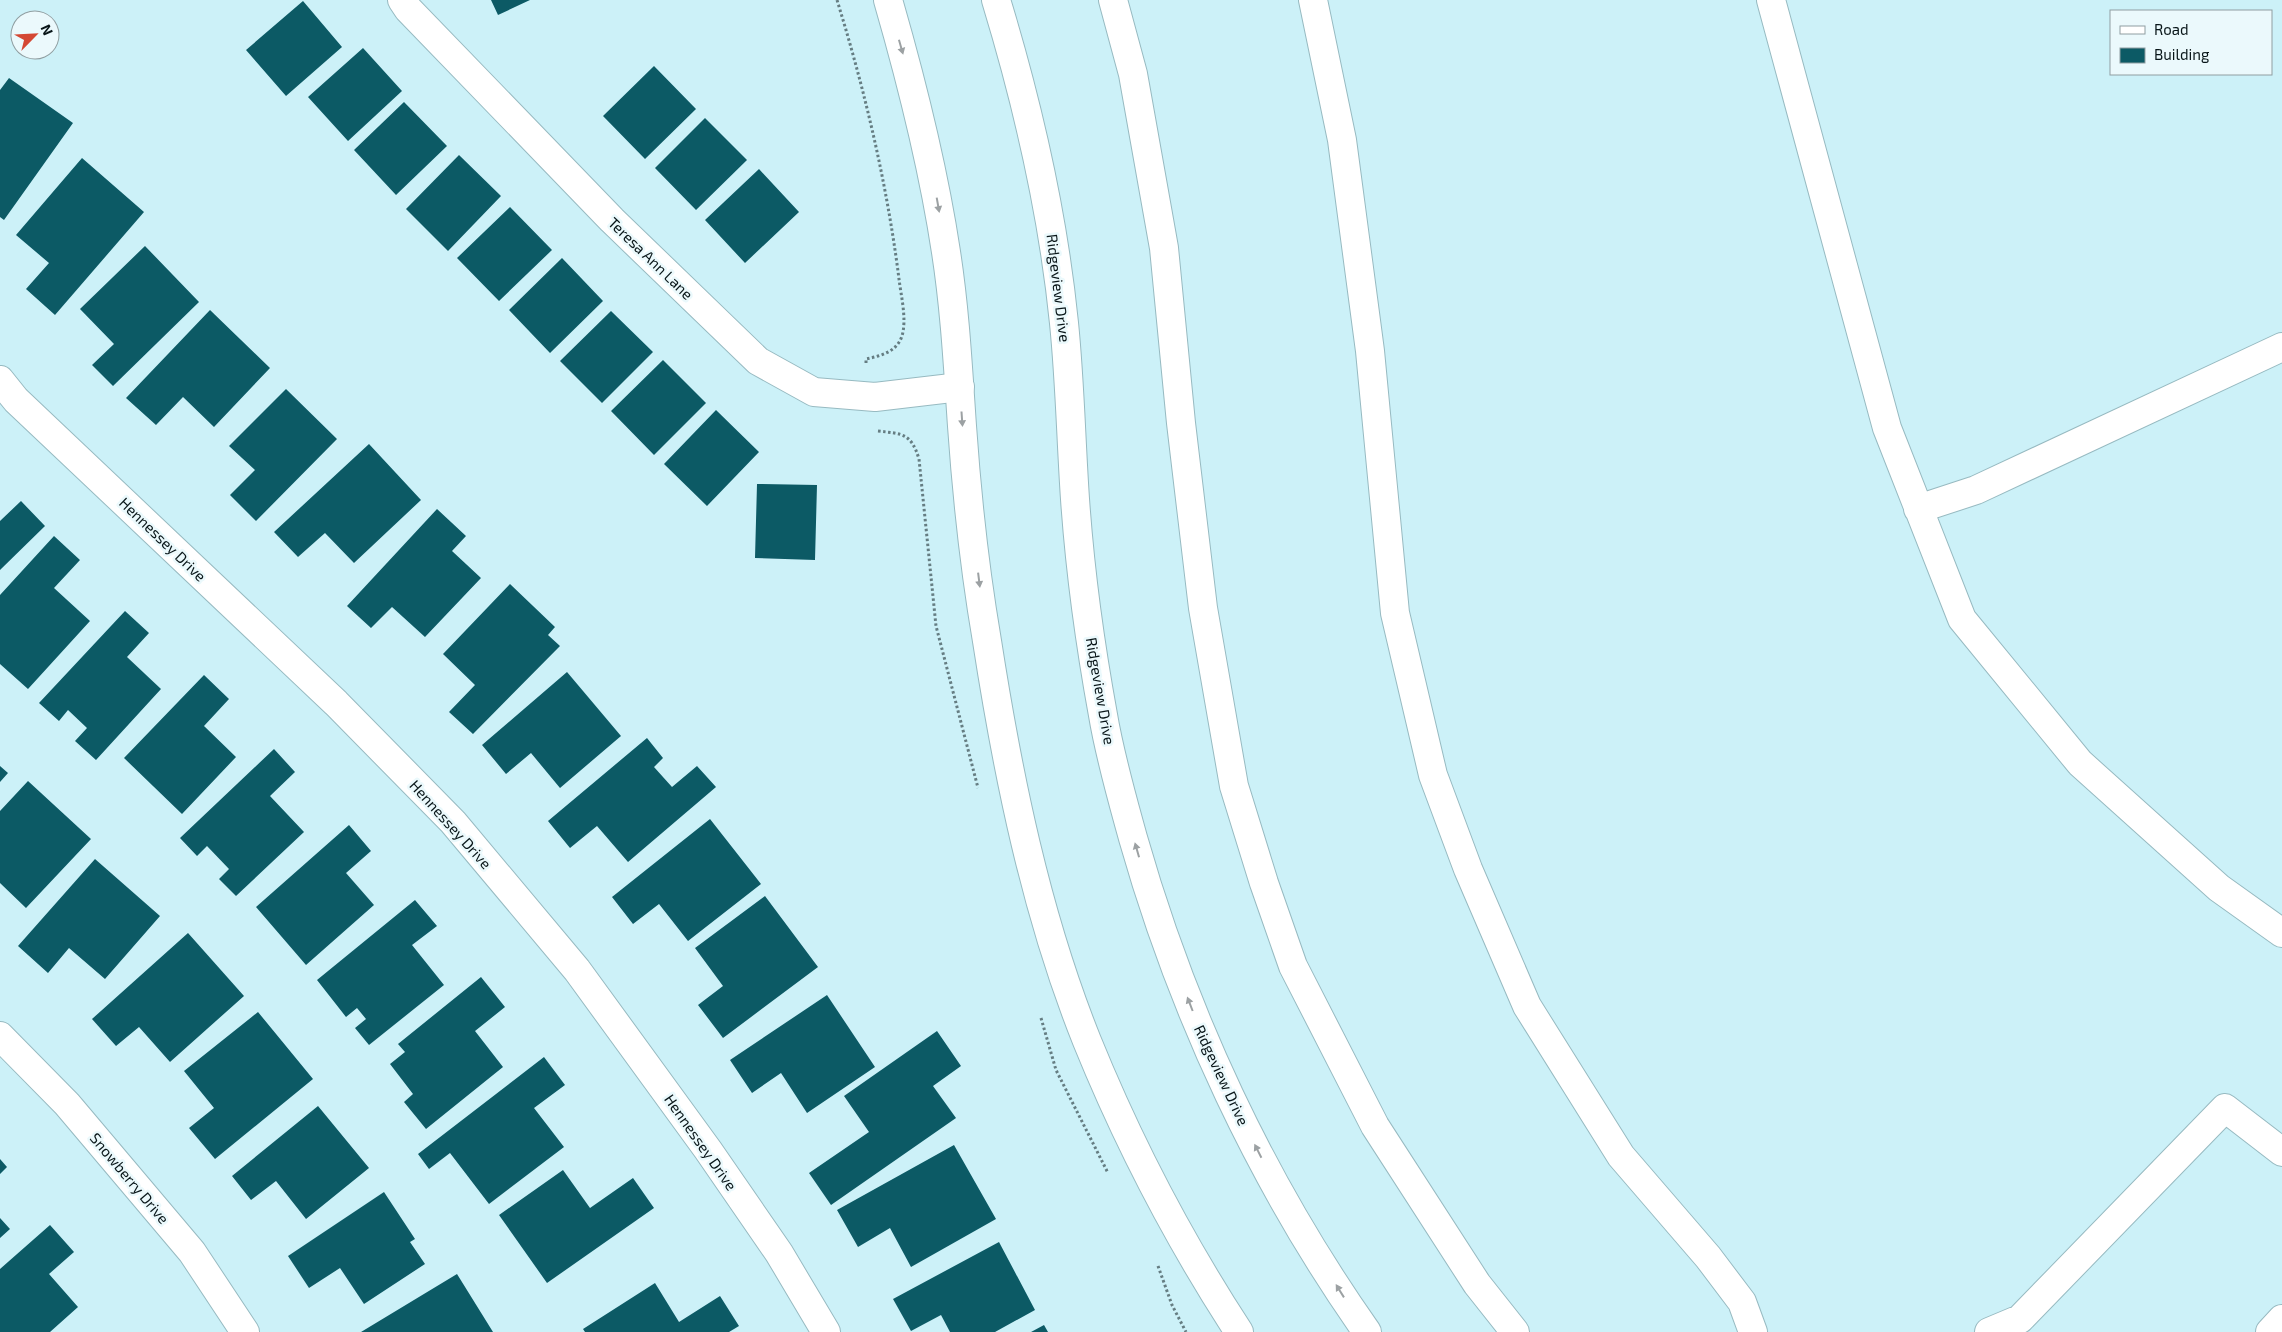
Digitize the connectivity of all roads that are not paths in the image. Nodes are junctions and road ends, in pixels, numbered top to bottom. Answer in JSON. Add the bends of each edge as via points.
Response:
{"nodes":[{"id":1,"x":402,"y":0,"type":"edge"},
{"id":2,"x":888,"y":0,"type":"edge"},
{"id":3,"x":996,"y":0,"type":"edge"},
{"id":4,"x":1113,"y":0,"type":"edge"},
{"id":5,"x":1313,"y":0,"type":"edge"},
{"id":6,"x":1771,"y":0,"type":"edge"},
{"id":7,"x":2282,"y":347,"type":"edge"},
{"id":8,"x":0,"y":380,"type":"edge"},
{"id":9,"x":960,"y":387,"type":"junction"},
{"id":10,"x":1918,"y":509,"type":"junction"},
{"id":11,"x":2282,"y":933,"type":"edge"},
{"id":12,"x":0,"y":1036,"type":"edge"},
{"id":13,"x":2282,"y":1152,"type":"edge"},
{"id":14,"x":2282,"y":1319,"type":"edge"},
{"id":15,"x":244,"y":1332,"type":"edge"},
{"id":16,"x":826,"y":1332,"type":"edge"},
{"id":17,"x":1239,"y":1332,"type":"edge"},
{"id":18,"x":1367,"y":1332,"type":"edge"},
{"id":19,"x":1515,"y":1332,"type":"edge"},
{"id":20,"x":1753,"y":1332,"type":"edge"},
{"id":21,"x":1989,"y":1332,"type":"edge"},
{"id":22,"x":2270,"y":1332,"type":"edge"}],
"edges":[{"from":1,"to":9,"type":"street","name":"Teresa Ann Lane","via":[[612,220],[758,361],[814,392],[875,397]]},
{"from":2,"to":9,"type":"street","one_way":true,"via":[[931,165],[946,252]]},
{"from":18,"to":3,"type":"street","name":"Ridgeview Drive","one_way":true,"via":[[1307,1238],[1230,1097],[1169,949],[1121,796],[1103,718],[1086,600],[1075,499],[1064,320],[1052,232],[1014,57]]},
{"from":4,"to":19,"type":"street","via":[[1133,74],[1164,248],[1203,608],[1234,786],[1293,966],[1375,1126],[1477,1284]]},
{"from":5,"to":20,"type":"street","via":[[1342,140],[1366,322],[1395,613],[1433,775],[1468,869],[1527,1006],[1621,1156],[1708,1257],[1742,1302]]},
{"from":6,"to":10,"type":"street","via":[[1887,428]]},
{"from":7,"to":10,"type":"street","via":[[1976,490]]},
{"from":8,"to":16,"type":"street","name":"Hennessey Drive","via":[[16,400],[336,704],[453,822],[577,970],[779,1253]]},
{"from":9,"to":17,"type":"street","one_way":true,"via":[[986,640],[1026,843],[1053,942],[1086,1038],[1118,1113],[1194,1259]]},
{"from":10,"to":11,"type":"street","via":[[1962,619],[2080,763],[2219,888]]},
{"from":12,"to":15,"type":"street","name":"Snowberry Drive","via":[[67,1104],[192,1252]]},
{"from":13,"to":21,"type":"street","via":[[2225,1108],[2020,1319]]},
{"from":14,"to":22,"type":"street"}]}
